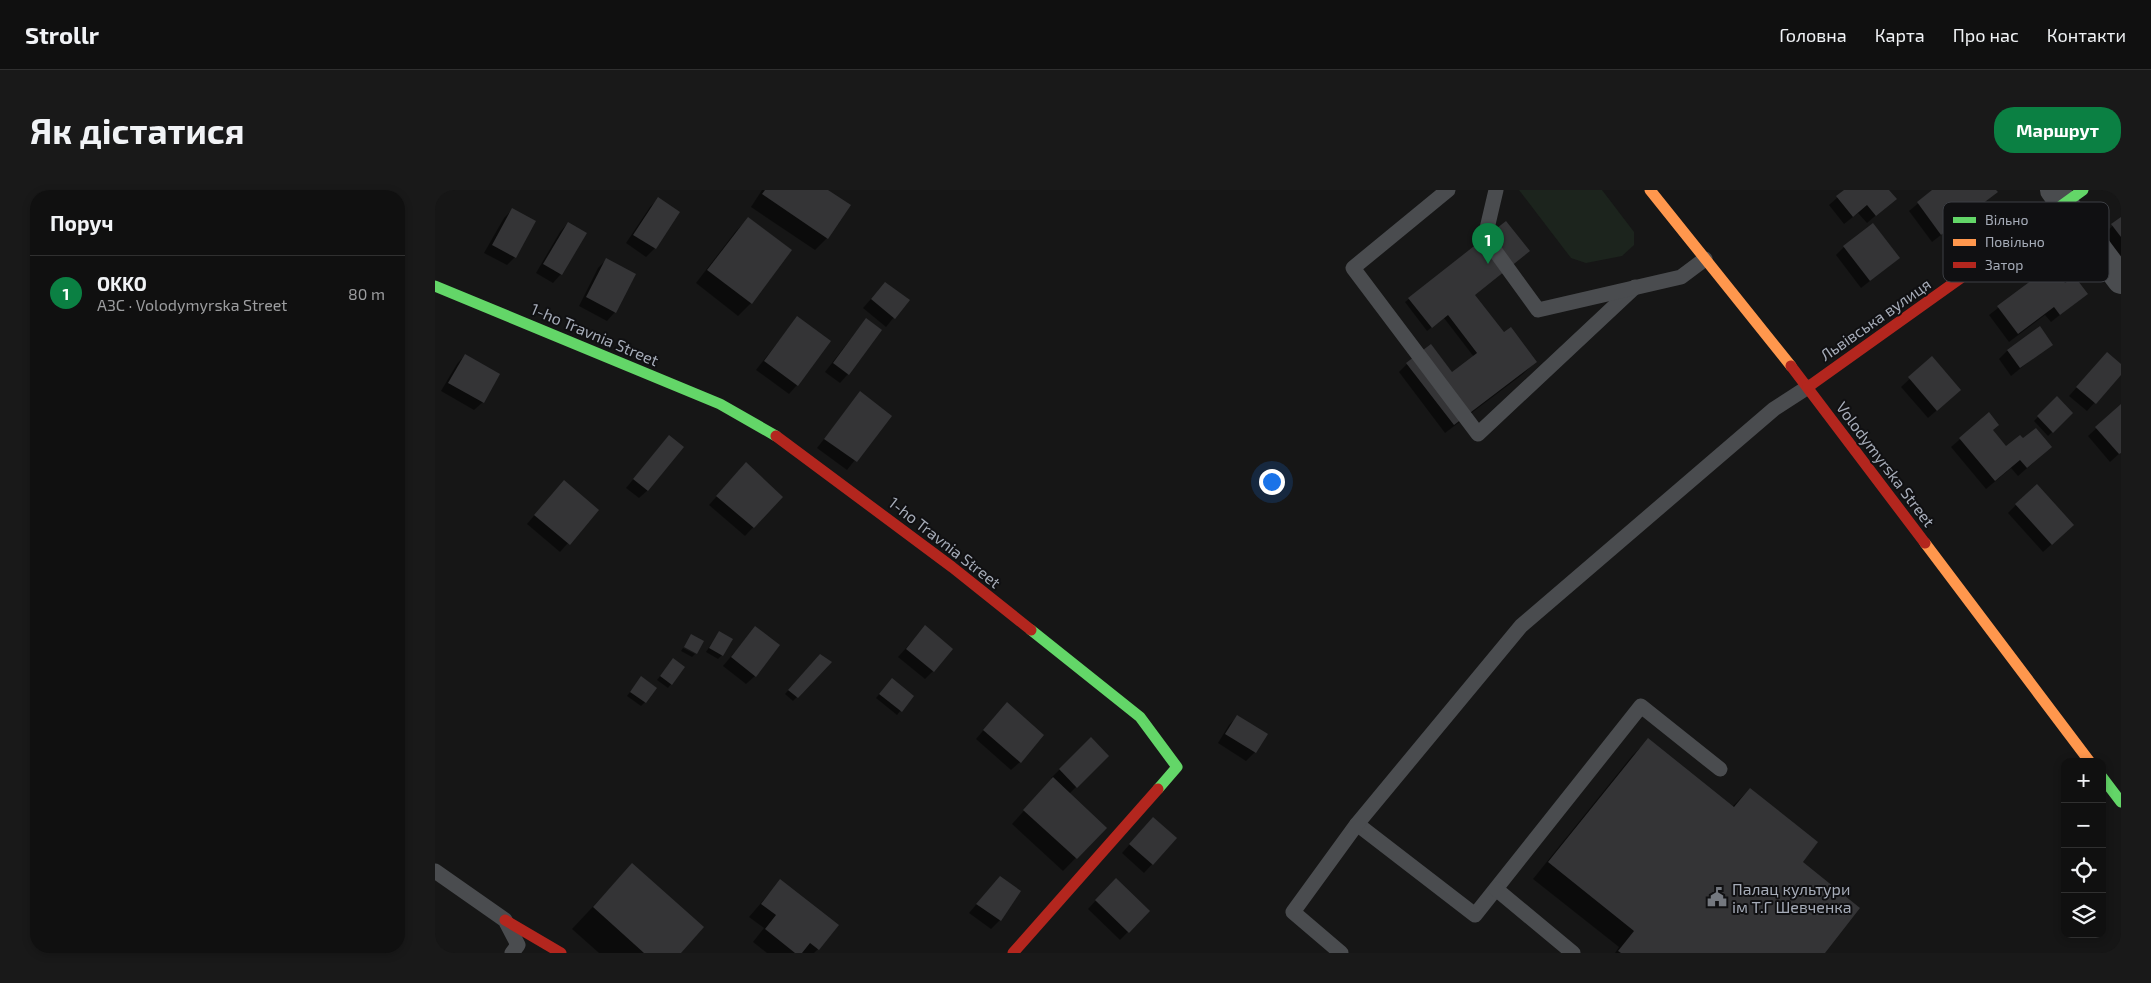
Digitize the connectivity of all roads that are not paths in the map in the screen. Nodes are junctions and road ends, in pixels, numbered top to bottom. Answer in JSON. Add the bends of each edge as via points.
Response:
{"nodes":[{"id":1,"x":1448,"y":190,"type":"edge"},
{"id":2,"x":1496,"y":190,"type":"edge"},
{"id":3,"x":1650,"y":190,"type":"edge"},
{"id":4,"x":1705,"y":259,"type":"junction"},
{"id":5,"x":2109,"y":261,"type":"edge"},
{"id":6,"x":2121,"y":280,"type":"edge"},
{"id":7,"x":1950,"y":282,"type":"edge"},
{"id":8,"x":435,"y":286,"type":"edge"},
{"id":9,"x":1635,"y":287,"type":"junction"},
{"id":10,"x":1808,"y":387,"type":"junction"},
{"id":11,"x":2088,"y":758,"type":"edge"},
{"id":12,"x":1719,"y":769,"type":"dead end"},
{"id":13,"x":2106,"y":782,"type":"edge"},
{"id":14,"x":2121,"y":802,"type":"edge"},
{"id":15,"x":1357,"y":824,"type":"junction"},
{"id":16,"x":435,"y":871,"type":"edge"},
{"id":17,"x":1496,"y":889,"type":"junction"},
{"id":18,"x":505,"y":920,"type":"junction"},
{"id":19,"x":512,"y":953,"type":"edge"},
{"id":20,"x":561,"y":953,"type":"edge"},
{"id":21,"x":1013,"y":953,"type":"edge"},
{"id":22,"x":1341,"y":953,"type":"edge"},
{"id":23,"x":1573,"y":953,"type":"edge"}],
"edges":[{"from":1,"to":9,"type":"lane","via":[[1353,268],[1478,434]]},
{"from":2,"to":9,"type":"lane","via":[[1485,237],[1538,310]]},
{"from":3,"to":4,"type":"street","name":"Volodymyrska Street"},
{"from":4,"to":9,"type":"lane","via":[[1681,277]]},
{"from":4,"to":10,"type":"street","name":"Volodymyrska Street"},
{"from":5,"to":6,"type":"street"},
{"from":7,"to":10,"type":"street","name":"Львівська вулиця"},
{"from":8,"to":21,"type":"street","name":"1-ho Travnia Street","via":[[720,404],[776,436],[952,567],[1140,717],[1177,767]]},
{"from":10,"to":11,"type":"street","name":"Volodymyrska Street"},
{"from":10,"to":15,"type":"lane","via":[[1774,409],[1521,626]]},
{"from":12,"to":17,"type":"lane","via":[[1641,706]]},
{"from":13,"to":14,"type":"street"},
{"from":15,"to":17,"type":"lane","via":[[1475,915]]},
{"from":15,"to":22,"type":"lane","via":[[1293,912]]},
{"from":16,"to":18,"type":"lane"},
{"from":17,"to":23,"type":"lane"},
{"from":18,"to":19,"type":"lane","via":[[518,945]]},
{"from":18,"to":20,"type":"street"}]}
